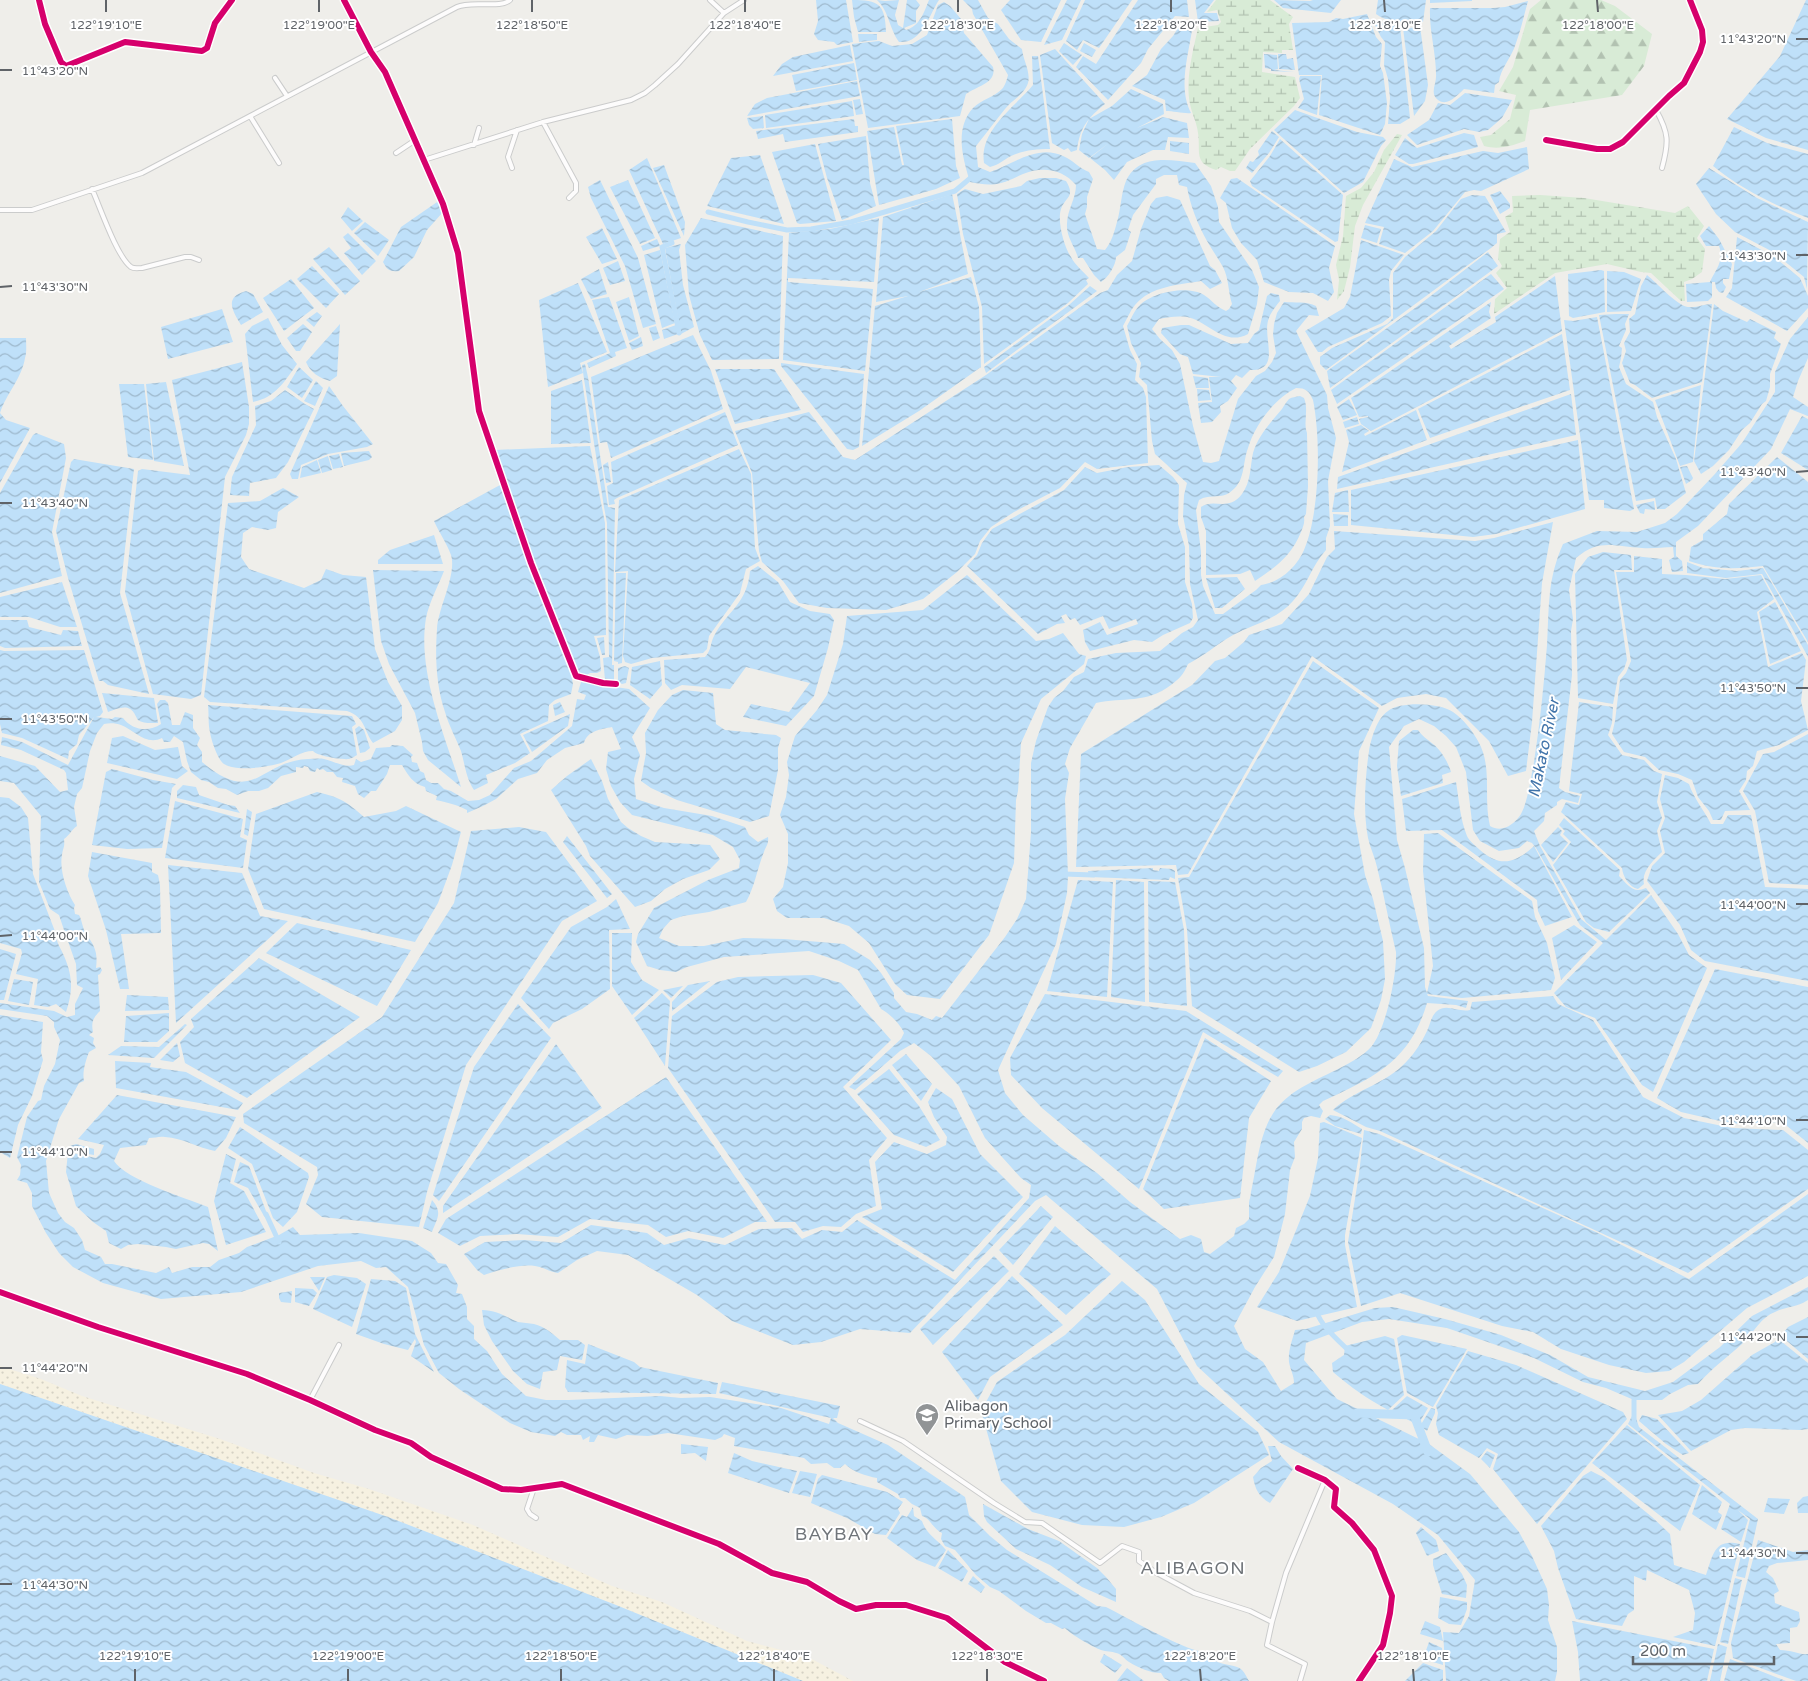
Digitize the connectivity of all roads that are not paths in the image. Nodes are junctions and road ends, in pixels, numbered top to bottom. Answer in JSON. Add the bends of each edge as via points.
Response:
{"nodes":[{"id":1,"x":39,"y":0,"type":"edge"},
{"id":2,"x":232,"y":0,"type":"edge"},
{"id":3,"x":344,"y":0,"type":"edge"},
{"id":4,"x":510,"y":0,"type":"edge"},
{"id":5,"x":710,"y":0,"type":"edge"},
{"id":6,"x":744,"y":0,"type":"edge"},
{"id":7,"x":1690,"y":0,"type":"edge"},
{"id":8,"x":455,"y":1,"type":"edge"},
{"id":9,"x":457,"y":7,"type":"junction"},
{"id":10,"x":724,"y":13,"type":"junction"},
{"id":11,"x":371,"y":52,"type":"junction"},
{"id":12,"x":275,"y":78,"type":"dead end"},
{"id":13,"x":287,"y":96,"type":"junction"},
{"id":14,"x":1656,"y":110,"type":"junction"},
{"id":15,"x":250,"y":116,"type":"junction"},
{"id":16,"x":543,"y":122,"type":"junction"},
{"id":17,"x":479,"y":128,"type":"dead end"},
{"id":18,"x":517,"y":130,"type":"junction"},
{"id":19,"x":1546,"y":140,"type":"dead end"},
{"id":20,"x":414,"y":141,"type":"junction"},
{"id":21,"x":474,"y":145,"type":"junction"},
{"id":22,"x":396,"y":153,"type":"dead end"},
{"id":23,"x":424,"y":160,"type":"junction"},
{"id":24,"x":279,"y":163,"type":"dead end"},
{"id":25,"x":512,"y":168,"type":"dead end"},
{"id":26,"x":1662,"y":168,"type":"dead end"},
{"id":27,"x":92,"y":190,"type":"junction"},
{"id":28,"x":569,"y":198,"type":"dead end"},
{"id":29,"x":0,"y":210,"type":"edge"},
{"id":30,"x":199,"y":260,"type":"dead end"},
{"id":31,"x":616,"y":684,"type":"dead end"},
{"id":32,"x":0,"y":1292,"type":"edge"},
{"id":33,"x":338,"y":1345,"type":"dead end"},
{"id":34,"x":310,"y":1400,"type":"junction"},
{"id":35,"x":860,"y":1422,"type":"dead end"},
{"id":36,"x":1298,"y":1468,"type":"dead end"},
{"id":37,"x":1325,"y":1480,"type":"junction"},
{"id":38,"x":534,"y":1488,"type":"junction"},
{"id":39,"x":536,"y":1518,"type":"dead end"},
{"id":40,"x":1272,"y":1622,"type":"junction"},
{"id":41,"x":1044,"y":1681,"type":"edge"},
{"id":42,"x":1300,"y":1681,"type":"edge"},
{"id":43,"x":1359,"y":1681,"type":"edge"}],
"edges":[{"from":1,"to":2,"type":"street","via":[[45,24],[61,62],[66,66],[125,42],[202,51],[215,23]]},
{"from":3,"to":11,"type":"street"},
{"from":4,"to":9,"type":"street","via":[[504,4]]},
{"from":5,"to":10,"type":"street"},
{"from":6,"to":10,"type":"street"},
{"from":7,"to":14,"type":"street","via":[[1702,30],[1700,52],[1684,83]]},
{"from":8,"to":9,"type":"street"},
{"from":9,"to":11,"type":"street"},
{"from":10,"to":16,"type":"street","via":[[678,64],[645,94],[601,109]]},
{"from":11,"to":13,"type":"street"},
{"from":11,"to":20,"type":"street","via":[[385,72]]},
{"from":12,"to":13,"type":"street"},
{"from":13,"to":15,"type":"street"},
{"from":14,"to":19,"type":"street","via":[[1623,142],[1610,149]]},
{"from":14,"to":26,"type":"street","via":[[1667,135]]},
{"from":15,"to":24,"type":"street"},
{"from":15,"to":27,"type":"street","via":[[142,173]]},
{"from":16,"to":18,"type":"street"},
{"from":16,"to":28,"type":"street","via":[[576,183],[576,191]]},
{"from":17,"to":21,"type":"street"},
{"from":18,"to":21,"type":"street"},
{"from":18,"to":25,"type":"street","via":[[508,157]]},
{"from":20,"to":22,"type":"street"},
{"from":20,"to":23,"type":"street"},
{"from":21,"to":23,"type":"street"},
{"from":23,"to":31,"type":"street","via":[[458,253],[478,411],[530,563],[575,674],[579,678]]},
{"from":27,"to":29,"type":"street","via":[[32,210]]},
{"from":27,"to":30,"type":"street","via":[[122,257],[130,266],[136,269],[186,257]]},
{"from":32,"to":34,"type":"street","via":[[98,1327],[213,1362]]},
{"from":33,"to":34,"type":"street"},
{"from":34,"to":38,"type":"street","via":[[412,1444],[431,1457],[502,1489]]},
{"from":35,"to":40,"type":"street","via":[[903,1441],[1002,1508],[1025,1522],[1042,1523],[1100,1563],[1122,1546],[1131,1549],[1139,1552],[1139,1561],[1154,1572],[1194,1593],[1250,1611]]},
{"from":36,"to":37,"type":"street"},
{"from":37,"to":40,"type":"street","via":[[1286,1573]]},
{"from":37,"to":43,"type":"street","via":[[1336,1489],[1334,1507],[1374,1550],[1392,1596],[1383,1645]]},
{"from":38,"to":39,"type":"street","via":[[527,1509]]},
{"from":38,"to":41,"type":"street","via":[[562,1484],[719,1544],[772,1573],[808,1582],[856,1609],[906,1605],[947,1618],[1005,1662]]},
{"from":40,"to":42,"type":"street","via":[[1267,1645],[1305,1664]]}]}
